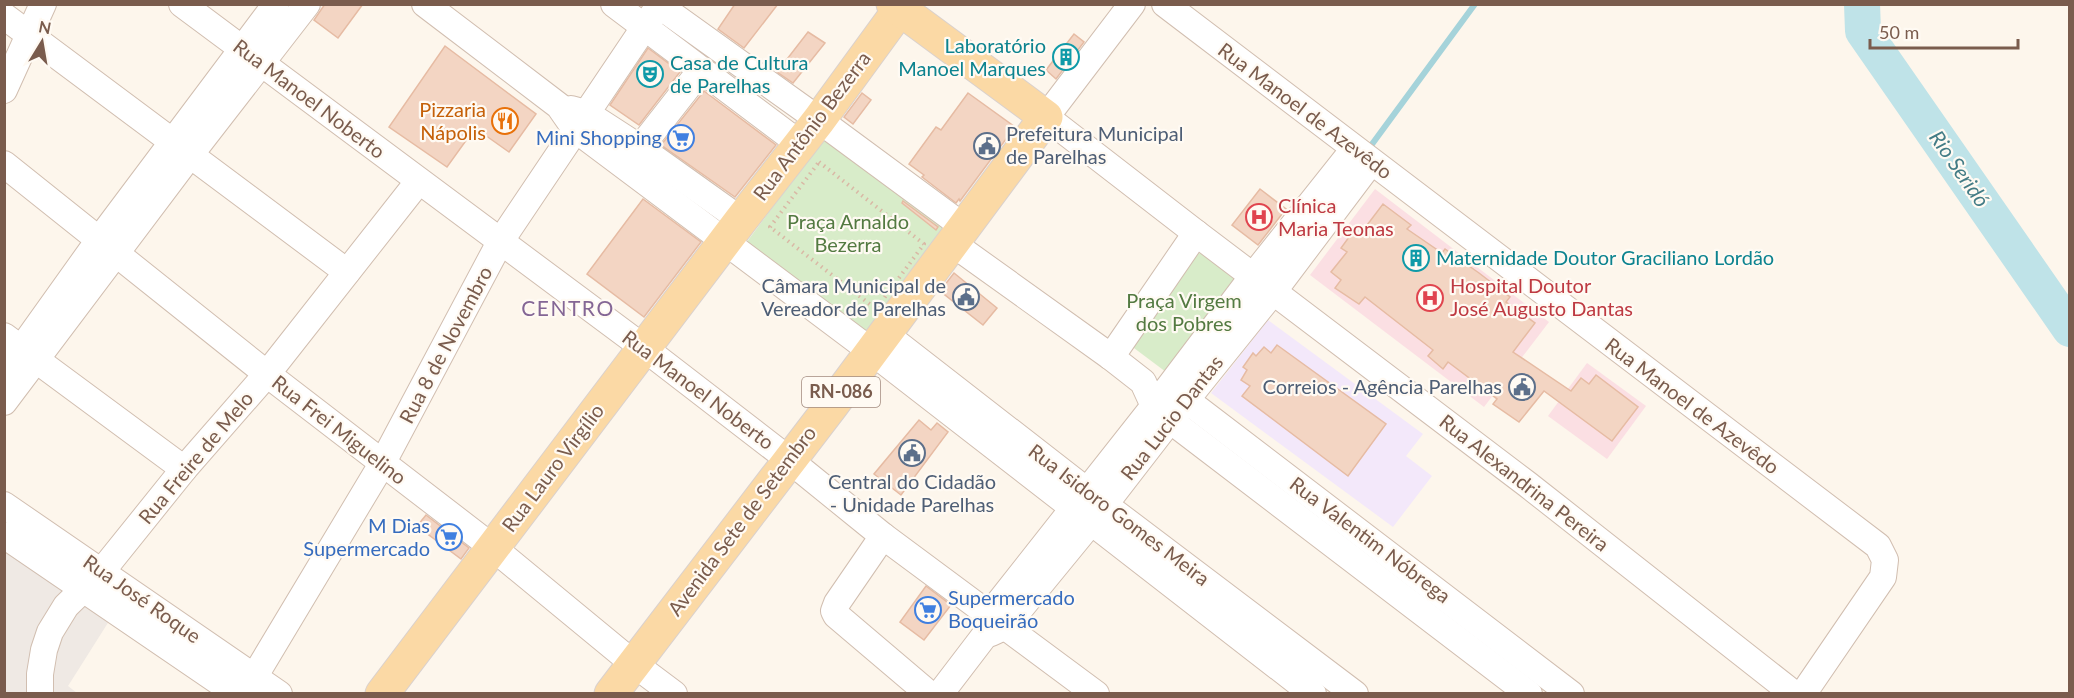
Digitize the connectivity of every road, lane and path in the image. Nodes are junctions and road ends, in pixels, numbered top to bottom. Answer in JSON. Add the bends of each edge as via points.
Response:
{"nodes":[{"id":1,"x":10,"y":4,"type":"edge"},
{"id":2,"x":43,"y":4,"type":"edge"},
{"id":3,"x":182,"y":4,"type":"edge"},
{"id":4,"x":276,"y":4,"type":"edge"},
{"id":5,"x":307,"y":4,"type":"edge"},
{"id":6,"x":425,"y":4,"type":"edge"},
{"id":7,"x":614,"y":4,"type":"edge"},
{"id":8,"x":1132,"y":4,"type":"edge"},
{"id":9,"x":1166,"y":4,"type":"edge"},
{"id":10,"x":659,"y":5,"type":"edge"},
{"id":11,"x":899,"y":6,"type":"edge"},
{"id":12,"x":4,"y":17,"type":"edge"},
{"id":13,"x":644,"y":28,"type":"junction"},
{"id":14,"x":29,"y":35,"type":"junction"},
{"id":15,"x":252,"y":57,"type":"junction"},
{"id":16,"x":701,"y":70,"type":"junction"},
{"id":17,"x":4,"y":90,"type":"edge"},
{"id":18,"x":1046,"y":117,"type":"junction"},
{"id":19,"x":580,"y":121,"type":"junction"},
{"id":20,"x":812,"y":129,"type":"junction"},
{"id":21,"x":640,"y":148,"type":"junction"},
{"id":22,"x":182,"y":149,"type":"junction"},
{"id":23,"x":1363,"y":155,"type":"junction"},
{"id":24,"x":4,"y":164,"type":"edge"},
{"id":25,"x":418,"y":182,"type":"junction"},
{"id":26,"x":745,"y":230,"type":"junction"},
{"id":27,"x":1196,"y":233,"type":"junction"},
{"id":28,"x":958,"y":235,"type":"junction"},
{"id":29,"x":500,"y":242,"type":"junction"},
{"id":30,"x":108,"y":247,"type":"junction"},
{"id":31,"x":347,"y":272,"type":"junction"},
{"id":32,"x":1252,"y":276,"type":"junction"},
{"id":33,"x":1273,"y":292,"type":"junction"},
{"id":34,"x":878,"y":343,"type":"junction"},
{"id":35,"x":21,"y":348,"type":"edge"},
{"id":36,"x":644,"y":348,"type":"junction"},
{"id":37,"x":1111,"y":357,"type":"junction"},
{"id":38,"x":4,"y":373,"type":"edge"},
{"id":39,"x":267,"y":374,"type":"junction"},
{"id":40,"x":4,"y":402,"type":"edge"},
{"id":41,"x":1170,"y":403,"type":"junction"},
{"id":42,"x":788,"y":459,"type":"junction"},
{"id":43,"x":382,"y":464,"type":"junction"},
{"id":44,"x":184,"y":469,"type":"junction"},
{"id":45,"x":4,"y":506,"type":"edge"},
{"id":46,"x":1090,"y":506,"type":"junction"},
{"id":47,"x":4,"y":535,"type":"edge"},
{"id":48,"x":884,"y":536,"type":"junction"},
{"id":49,"x":492,"y":547,"type":"junction"},
{"id":50,"x":102,"y":571,"type":"junction"},
{"id":51,"x":82,"y":589,"type":"junction"},
{"id":52,"x":994,"y":625,"type":"junction"},
{"id":53,"x":1279,"y":651,"type":"junction"},
{"id":54,"x":634,"y":664,"type":"junction"},
{"id":55,"x":246,"y":688,"type":"edge"},
{"id":56,"x":40,"y":693,"type":"edge"},
{"id":57,"x":279,"y":693,"type":"edge"},
{"id":58,"x":382,"y":693,"type":"edge"},
{"id":59,"x":611,"y":693,"type":"edge"},
{"id":60,"x":674,"y":693,"type":"edge"},
{"id":61,"x":929,"y":693,"type":"edge"},
{"id":62,"x":940,"y":693,"type":"edge"},
{"id":63,"x":1096,"y":693,"type":"edge"},
{"id":64,"x":1313,"y":693,"type":"edge"},
{"id":65,"x":1355,"y":693,"type":"edge"},
{"id":66,"x":1529,"y":693,"type":"edge"},
{"id":67,"x":1571,"y":693,"type":"edge"},
{"id":68,"x":1794,"y":693,"type":"edge"},
{"id":69,"x":1803,"y":693,"type":"edge"}],
"edges":[{"from":1,"to":12,"type":"street"},
{"from":2,"to":14,"type":"street"},
{"from":3,"to":15,"type":"street","name":"Rua Manoel Noberto"},
{"from":4,"to":15,"type":"street"},
{"from":5,"to":15,"type":"street"},
{"from":6,"to":19,"type":"street"},
{"from":7,"to":13,"type":"street"},
{"from":8,"to":18,"type":"street"},
{"from":9,"to":23,"type":"street","name":"Rua Manoel de Azevêdo"},
{"from":10,"to":13,"type":"street","name":"Rua 8 de Novembro"},
{"from":10,"to":20,"type":"street"},
{"from":11,"to":18,"type":"main road"},
{"from":11,"to":20,"type":"main road","name":"Rua Antônio Bezerra"},
{"from":12,"to":14,"type":"street"},
{"from":13,"to":16,"type":"street"},
{"from":13,"to":19,"type":"street","name":"Rua 8 de Novembro"},
{"from":13,"to":20,"type":"street","via":[[666,18],[681,22]]},
{"from":14,"to":17,"type":"street"},
{"from":14,"to":22,"type":"street"},
{"from":15,"to":22,"type":"street"},
{"from":15,"to":25,"type":"street","name":"Rua Manoel Noberto"},
{"from":16,"to":20,"type":"street"},
{"from":16,"to":21,"type":"street"},
{"from":18,"to":27,"type":"street","name":"Rua Alexandrina Pereira"},
{"from":18,"to":28,"type":"main road","name":"Avenida Sete de Setembro","number":"RN-086"},
{"from":19,"to":21,"type":"street"},
{"from":19,"to":26,"type":"street"},
{"from":19,"to":29,"type":"street","name":"Rua 8 de Novembro"},
{"from":20,"to":26,"type":"main road","name":"Rua Antônio Bezerra"},
{"from":20,"to":28,"type":"street"},
{"from":21,"to":26,"type":"street"},
{"from":22,"to":30,"type":"street"},
{"from":22,"to":31,"type":"street"},
{"from":23,"to":32,"type":"street","name":"Rua Lucio Dantas"},
{"from":23,"to":33,"type":"street","name":"Rua Lucio Dantas"},
{"from":23,"to":69,"type":"street","name":"Rua Manoel de Azevêdo","via":[[1868,537],[1882,553],[1883,577]]},
{"from":24,"to":30,"type":"street","name":"Rua Frei Miguelino"},
{"from":25,"to":29,"type":"street","name":"Rua Manoel Noberto"},
{"from":25,"to":31,"type":"street","name":"Rua Freire de Melo"},
{"from":26,"to":26,"type":"path","via":[[876,309],[924,244],[819,162]]},
{"from":26,"to":34,"type":"street","name":"Rua Isidoro Gomes Meira"},
{"from":26,"to":36,"type":"main road","name":"Rua Lauro Virgílio"},
{"from":27,"to":32,"type":"street","name":"Rua Alexandrina Pereira"},
{"from":27,"to":37,"type":"street"},
{"from":28,"to":34,"type":"main road","name":"Avenida Sete de Setembro","number":"RN-086"},
{"from":28,"to":37,"type":"street"},
{"from":29,"to":36,"type":"street","name":"Rua Manoel Noberto"},
{"from":29,"to":43,"type":"street","name":"Rua 8 de Novembro"},
{"from":30,"to":35,"type":"street"},
{"from":30,"to":39,"type":"street","name":"Rua Frei Miguelino"},
{"from":31,"to":39,"type":"street","name":"Rua Freire de Melo"},
{"from":32,"to":33,"type":"street","name":"Rua Alexandrina Pereira"},
{"from":32,"to":41,"type":"street","name":"Rua Lucio Dantas"},
{"from":33,"to":41,"type":"street","name":"Rua Lucio Dantas"},
{"from":33,"to":68,"type":"street","name":"Rua Alexandrina Pereira"},
{"from":34,"to":42,"type":"main road","name":"Avenida Sete de Setembro","number":"RN-086"},
{"from":34,"to":46,"type":"street","name":"Rua Isidoro Gomes Meira"},
{"from":35,"to":38,"type":"street"},
{"from":35,"to":40,"type":"street"},
{"from":35,"to":44,"type":"street"},
{"from":36,"to":42,"type":"street","name":"Rua Manoel Noberto"},
{"from":36,"to":49,"type":"main road","name":"Rua Lauro Virgílio"},
{"from":37,"to":41,"type":"street"},
{"from":39,"to":43,"type":"street","name":"Rua Frei Miguelino"},
{"from":39,"to":44,"type":"street","name":"Rua Freire de Melo"},
{"from":41,"to":46,"type":"street","name":"Rua Lucio Dantas"},
{"from":41,"to":66,"type":"street","name":"Rua Valentim Nóbrega"},
{"from":41,"to":67,"type":"street","name":"Rua Valentim Nóbrega"},
{"from":42,"to":48,"type":"street","name":"Rua Manoel Noberto"},
{"from":42,"to":54,"type":"main road","name":"Avenida Sete de Setembro","number":"RN-086"},
{"from":43,"to":49,"type":"street","name":"Rua Frei Miguelino"},
{"from":43,"to":55,"type":"street","name":"Rua 8 de Novembro"},
{"from":44,"to":50,"type":"street","name":"Rua Freire de Melo"},
{"from":45,"to":50,"type":"street","name":"Rua José Roque"},
{"from":46,"to":52,"type":"street","name":"Rua Lucio Dantas"},
{"from":46,"to":53,"type":"street","name":"Rua Isidoro Gomes Meira"},
{"from":47,"to":51,"type":"street","name":"Rua José Roque"},
{"from":48,"to":52,"type":"street","name":"Rua Manoel Noberto"},
{"from":48,"to":61,"type":"street","via":[[834,611]]},
{"from":49,"to":54,"type":"street","name":"Rua Frei Miguelino"},
{"from":49,"to":58,"type":"main road","name":"Rua Lauro Virgílio"},
{"from":50,"to":51,"type":"street","name":"Rua Freire de Melo"},
{"from":50,"to":55,"type":"street","name":"Rua José Roque"},
{"from":51,"to":55,"type":"street","name":"Rua José Roque"},
{"from":51,"to":56,"type":"street","name":"Rua Freire de Melo","via":[[50,632],[41,666]]},
{"from":52,"to":62,"type":"street","name":"Rua Lucio Dantas"},
{"from":52,"to":63,"type":"street","name":"Rua Manoel Noberto"},
{"from":53,"to":64,"type":"street","name":"Rua Isidoro Gomes Meira"},
{"from":53,"to":65,"type":"street","name":"Rua Isidoro Gomes Meira"},
{"from":54,"to":59,"type":"main road","name":"Avenida Sete de Setembro","number":"RN-086"},
{"from":54,"to":60,"type":"street","name":"Rua Frei Miguelino"},
{"from":55,"to":57,"type":"street","name":"Rua José Roque"}]}
